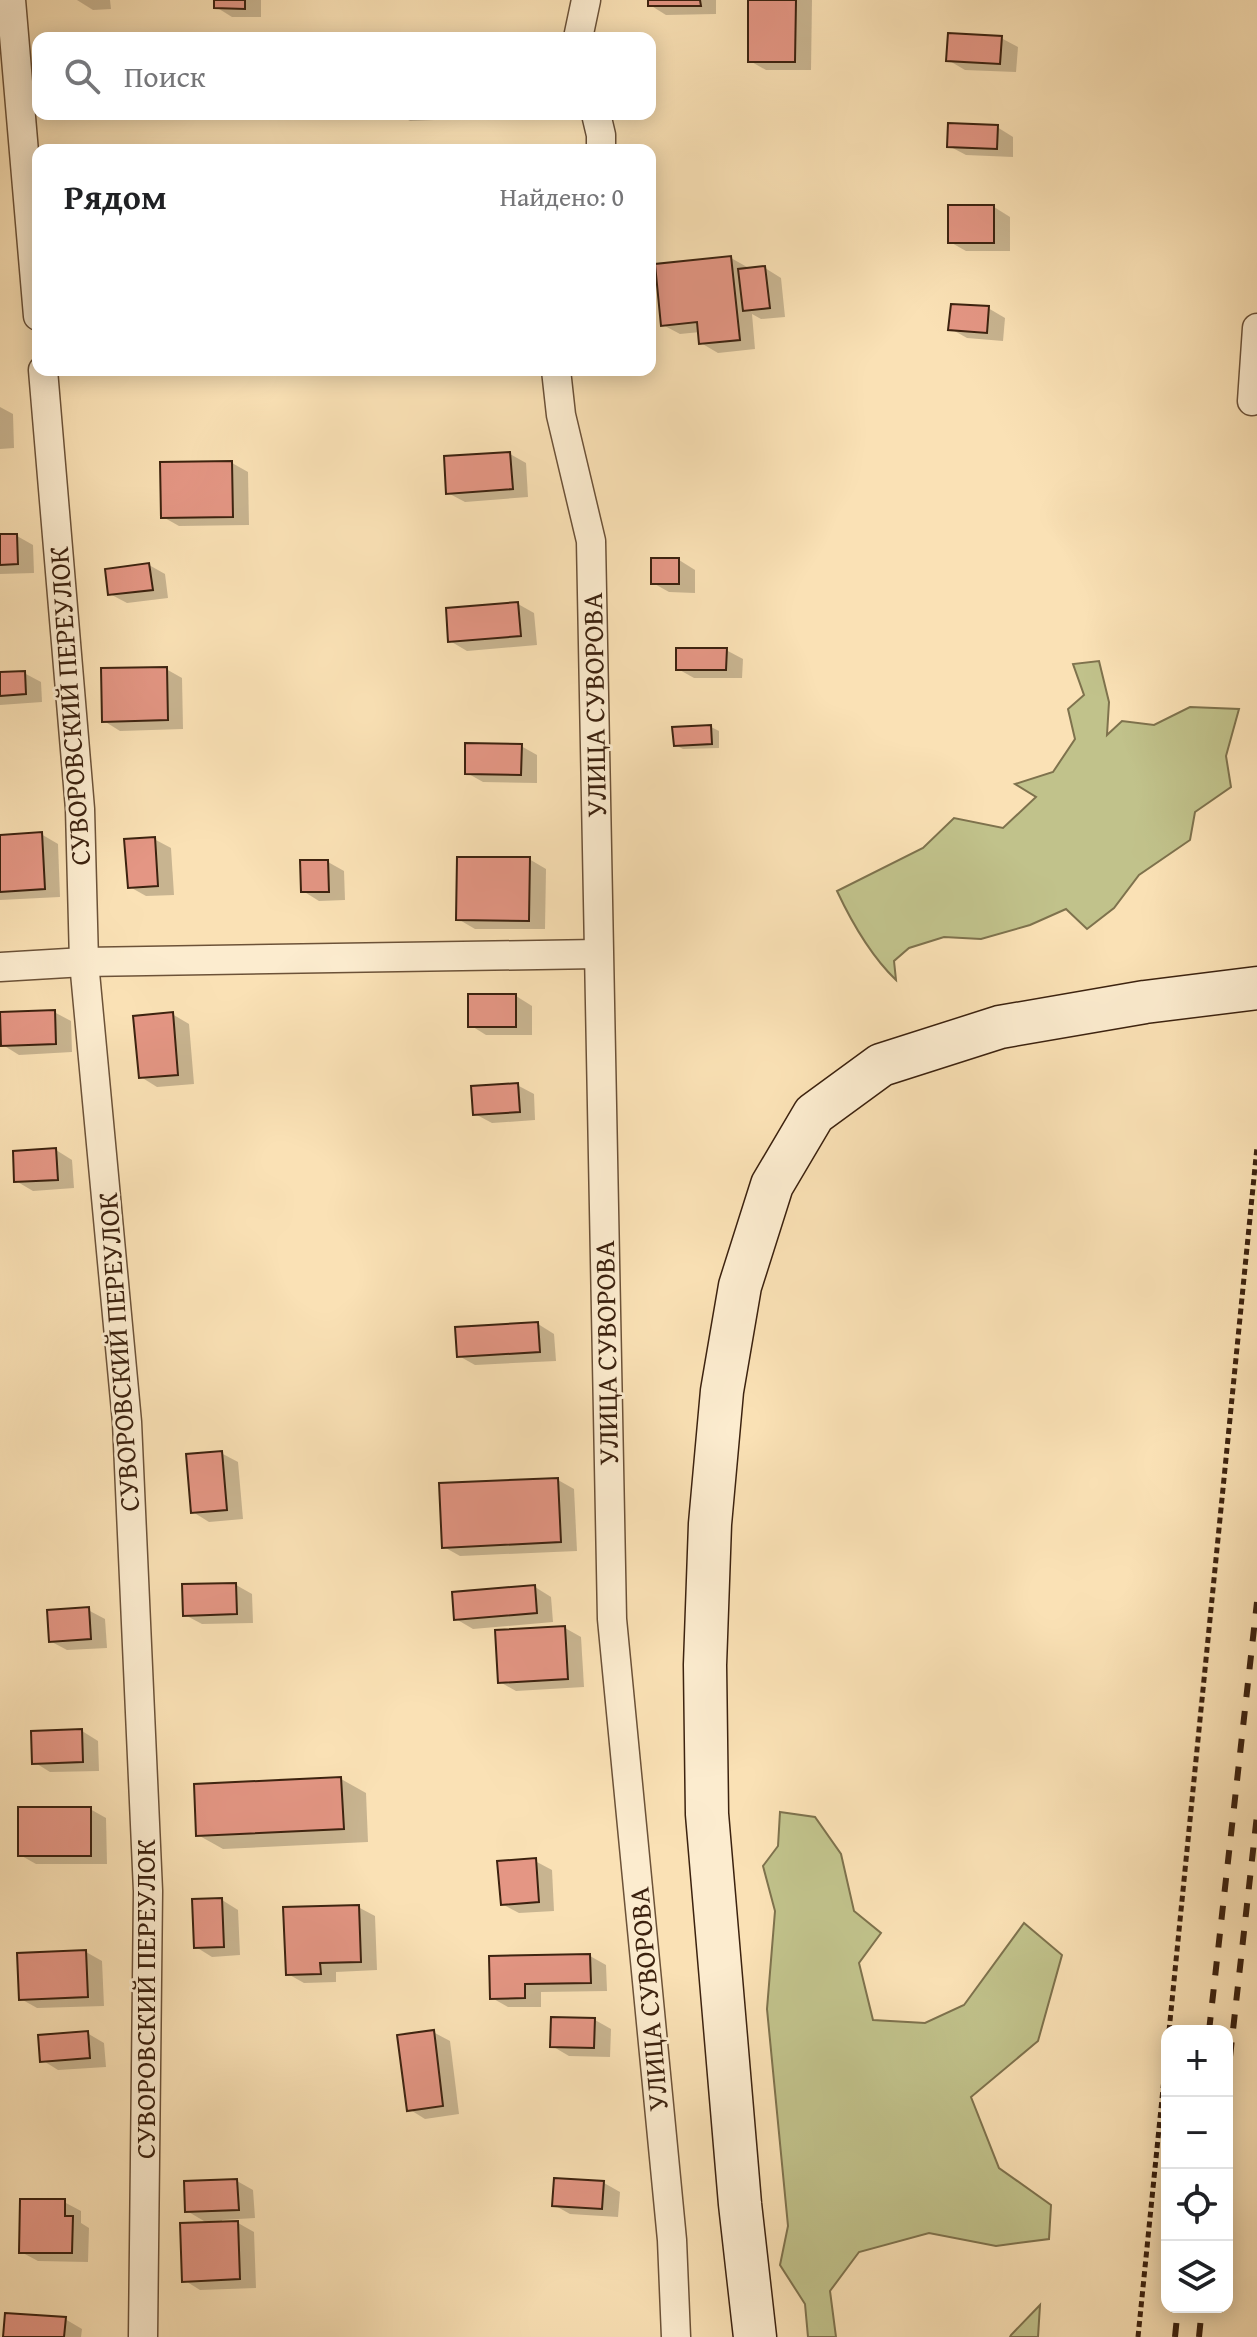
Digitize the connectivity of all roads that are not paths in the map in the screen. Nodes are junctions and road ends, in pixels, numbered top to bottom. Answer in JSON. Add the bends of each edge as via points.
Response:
{"nodes":[{"id":1,"x":11,"y":0,"type":"edge"},
{"id":2,"x":586,"y":0,"type":"edge"},
{"id":3,"x":579,"y":32,"type":"edge"},
{"id":4,"x":17,"y":41,"type":"edge"},
{"id":5,"x":597,"y":120,"type":"edge"},
{"id":6,"x":601,"y":144,"type":"edge"},
{"id":7,"x":32,"y":237,"type":"edge"},
{"id":8,"x":1257,"y":328,"type":"edge"},
{"id":9,"x":44,"y":376,"type":"edge"},
{"id":10,"x":557,"y":376,"type":"edge"},
{"id":11,"x":1252,"y":401,"type":"dead end"},
{"id":12,"x":598,"y":954,"type":"junction"},
{"id":13,"x":84,"y":962,"type":"junction"},
{"id":14,"x":0,"y":967,"type":"edge"},
{"id":15,"x":1257,"y":988,"type":"edge"},
{"id":16,"x":143,"y":2337,"type":"edge"},
{"id":17,"x":676,"y":2337,"type":"edge"},
{"id":18,"x":755,"y":2337,"type":"edge"}],
"edges":[{"from":1,"to":4,"type":"street"},
{"from":2,"to":3,"type":"street"},
{"from":4,"to":7,"type":"street"},
{"from":5,"to":6,"type":"street"},
{"from":8,"to":11,"type":"street"},
{"from":9,"to":13,"type":"street","name":"СУВОРОВСКИЙ ПЕРЕУЛОК","via":[[80,809]]},
{"from":10,"to":12,"type":"street","name":"УЛИЦА СУВОРОВА","via":[[591,541]]},
{"from":12,"to":13,"type":"street"},
{"from":12,"to":17,"type":"street","name":"УЛИЦА СУВОРОВА","via":[[612,1619],[672,2240]]},
{"from":13,"to":14,"type":"street"},
{"from":13,"to":16,"type":"street","name":"СУВОРОВСКИЙ ПЕРЕУЛОК","via":[[127,1422],[148,1891]]},
{"from":15,"to":18,"type":"street","via":[[1000,1027],[881,1065],[814,1114],[772,1185],[740,1286],[722,1391],[705,1665],[707,1814]]}]}
